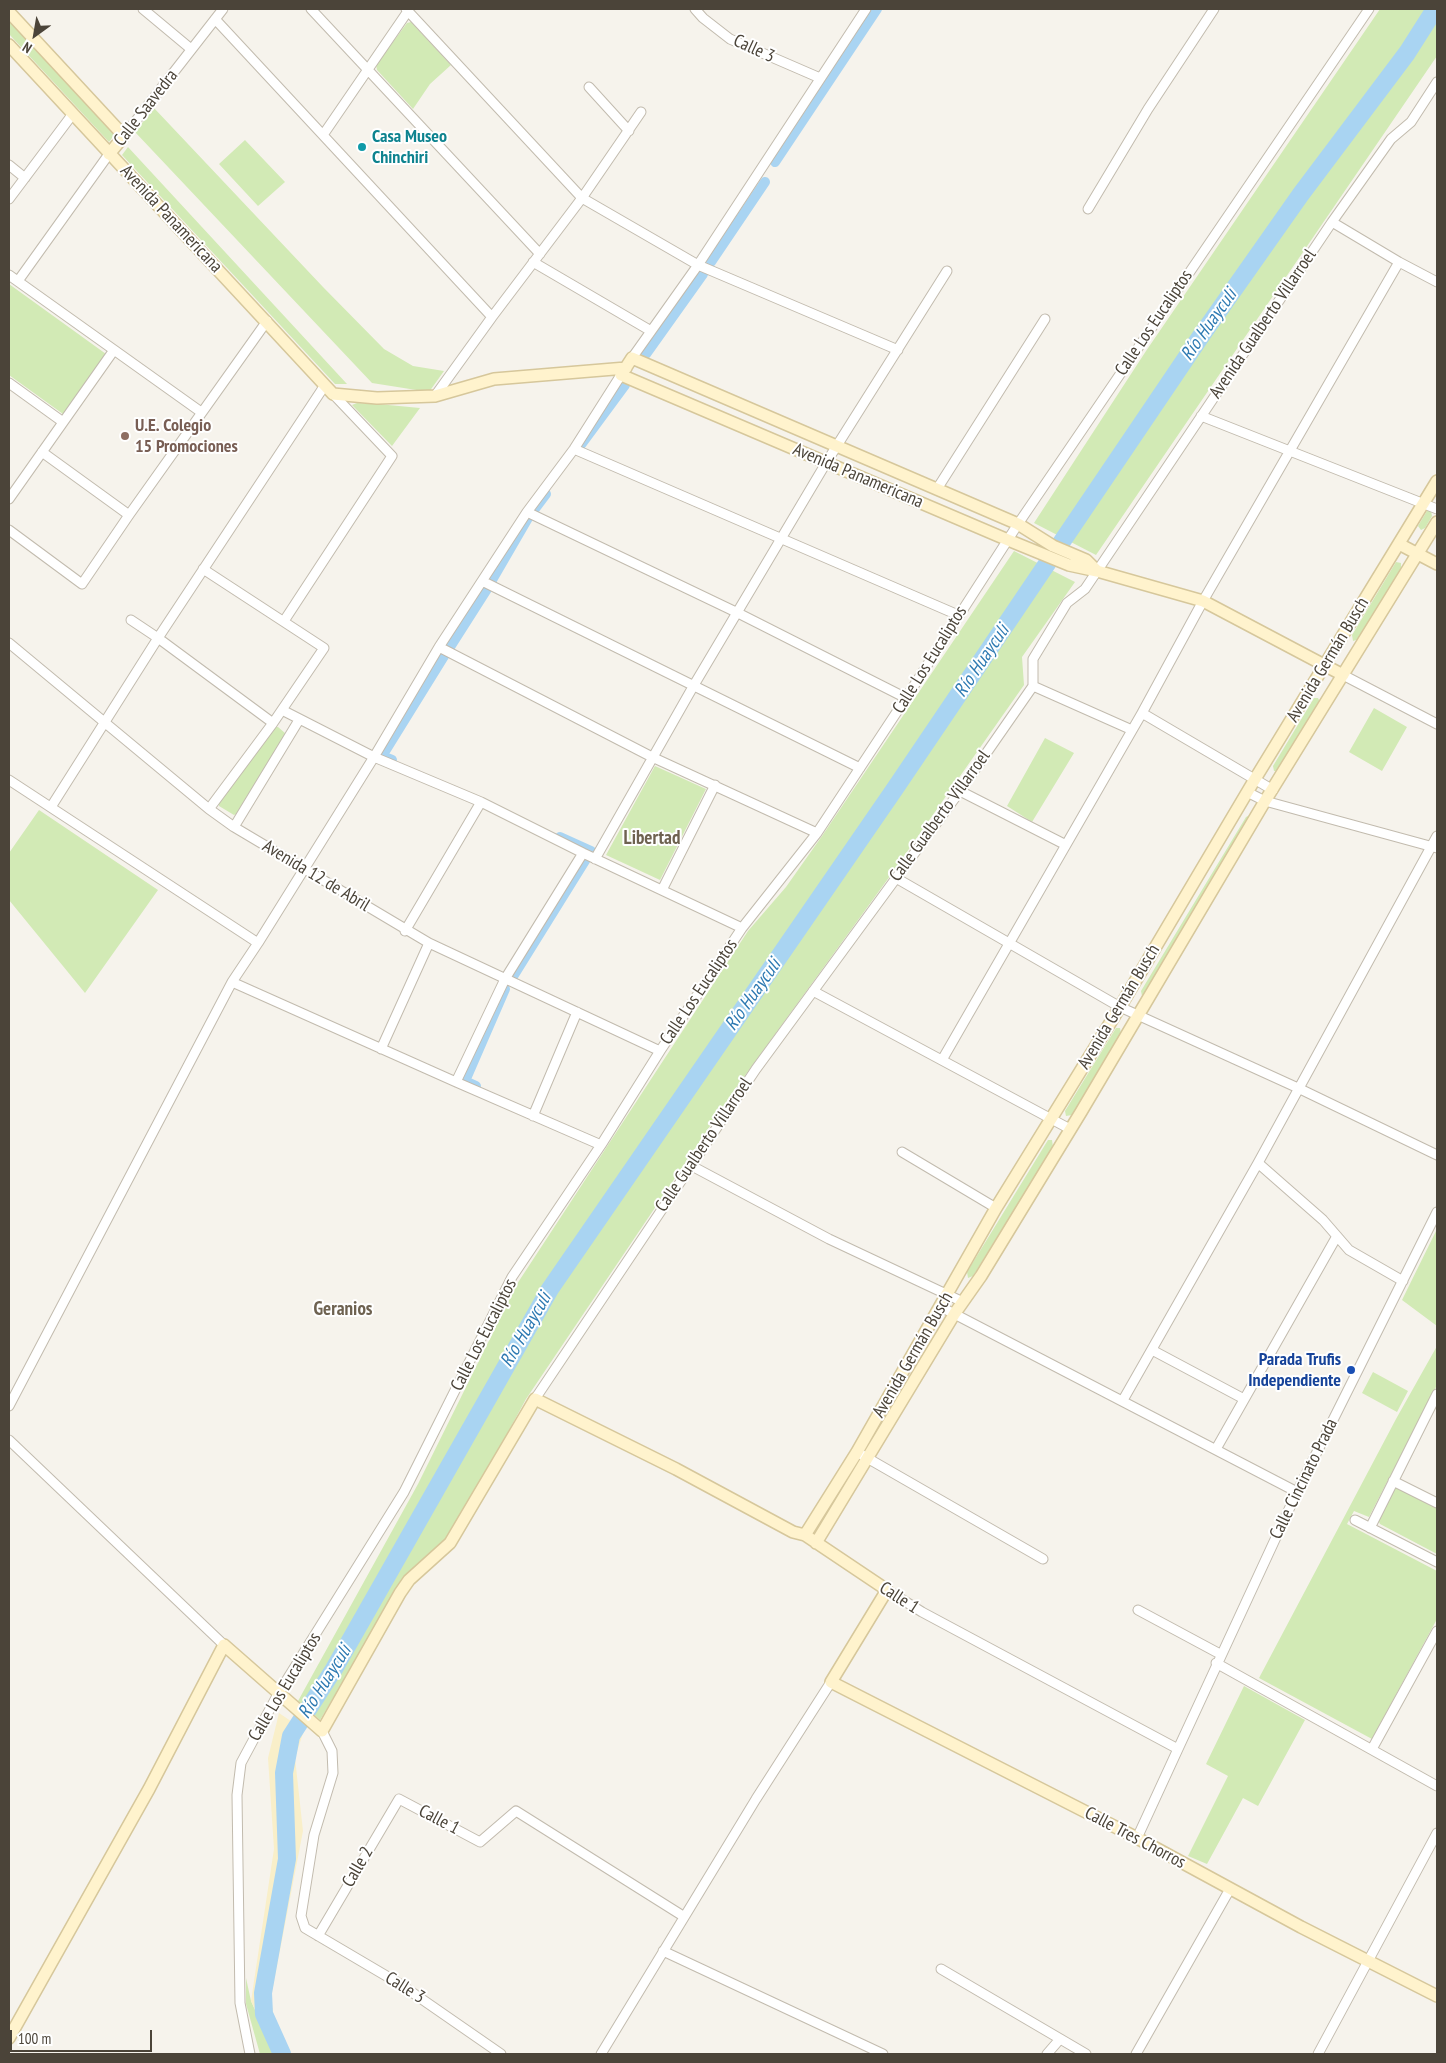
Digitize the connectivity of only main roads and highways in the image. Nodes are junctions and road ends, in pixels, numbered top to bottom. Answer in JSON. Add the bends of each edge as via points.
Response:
{"nodes":[{"id":1,"x":9,"y":12,"type":"edge"},
{"id":2,"x":9,"y":45,"type":"edge"},
{"id":3,"x":124,"y":136,"type":"joint"},
{"id":4,"x":110,"y":154,"type":"junction"},
{"id":5,"x":627,"y":367,"type":"junction"},
{"id":6,"x":1437,"y":481,"type":"edge"},
{"id":7,"x":1437,"y":522,"type":"edge"},
{"id":8,"x":1399,"y":544,"type":"junction"},
{"id":9,"x":1051,"y":551,"type":"junction"},
{"id":10,"x":1417,"y":554,"type":"junction"},
{"id":11,"x":1437,"y":564,"type":"edge"},
{"id":12,"x":1324,"y":666,"type":"junction"},
{"id":13,"x":1343,"y":675,"type":"junction"},
{"id":14,"x":536,"y":1400,"type":"joint"},
{"id":15,"x":862,"y":1455,"type":"junction"},
{"id":16,"x":805,"y":1535,"type":"junction"},
{"id":17,"x":816,"y":1543,"type":"junction"},
{"id":18,"x":832,"y":1682,"type":"joint"},
{"id":19,"x":1437,"y":1996,"type":"edge"},
{"id":20,"x":9,"y":2038,"type":"edge"}],
"edges":[{"from":1,"to":3,"type":"main road","name":"Avenida Panamericana"},
{"from":2,"to":4,"type":"main road","name":"Avenida Panamericana"},
{"from":3,"to":4,"type":"main road","name":"Calle Saavedra"},
{"from":4,"to":5,"type":"main road","name":"Avenida Panamericana","via":[[333,394],[377,398],[435,396],[494,379]]},
{"from":5,"to":9,"type":"main road","name":"Avenida Panamericana","via":[[826,463],[1008,540]]},
{"from":5,"to":9,"type":"main road","name":"Avenida Panamericana","via":[[837,446],[1018,524]]},
{"from":6,"to":8,"type":"main road","name":"Avenida Germán Busch"},
{"from":7,"to":10,"type":"main road","name":"Avenida Germán Busch"},
{"from":8,"to":10,"type":"main road"},
{"from":8,"to":12,"type":"main road","name":"Avenida Germán Busch"},
{"from":9,"to":12,"type":"main road","name":"Avenida Panamericana","via":[[1098,572],[1203,601]]},
{"from":10,"to":11,"type":"main road"},
{"from":10,"to":13,"type":"main road","name":"Avenida Germán Busch"},
{"from":12,"to":13,"type":"main road","name":"Avenida Panamericana"},
{"from":12,"to":15,"type":"main road","name":"Avenida Germán Busch","via":[[996,1208]]},
{"from":13,"to":15,"type":"main road","name":"Avenida Germán Busch","via":[[981,1276]]},
{"from":14,"to":16,"type":"main road","name":"Calle 1","via":[[676,1469],[793,1532]]},
{"from":14,"to":20,"type":"main road","name":"Calle Gualberto Villarroel","via":[[450,1544],[409,1580],[400,1593],[322,1731],[224,1645],[149,1789]]},
{"from":15,"to":16,"type":"main road","name":"Avenida Germán Busch"},
{"from":15,"to":17,"type":"main road","name":"Avenida Germán Busch"},
{"from":16,"to":17,"type":"main road","name":"Calle 1"},
{"from":17,"to":18,"type":"main road","name":"Calle 1","via":[[887,1590]]},
{"from":18,"to":19,"type":"main road","name":"Calle Tres Chorros"}]}
